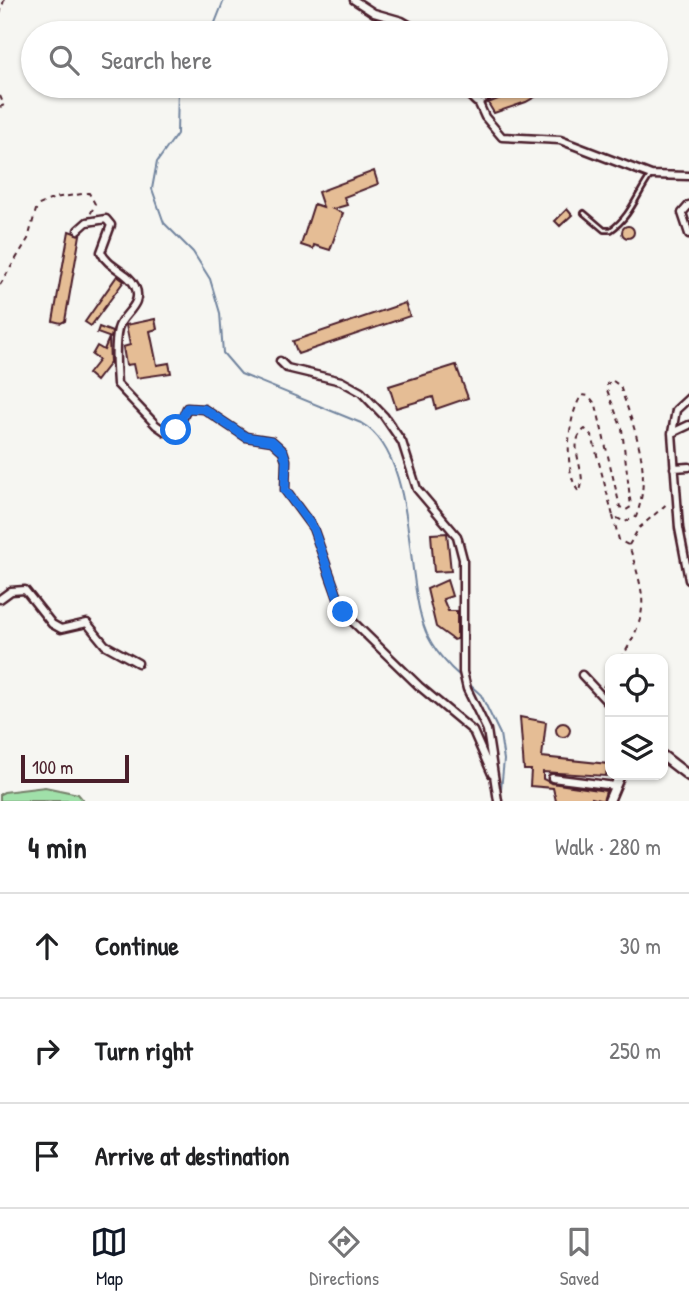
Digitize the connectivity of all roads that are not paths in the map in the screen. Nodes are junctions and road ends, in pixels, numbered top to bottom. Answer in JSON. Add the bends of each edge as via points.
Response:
{"nodes":[{"id":1,"x":354,"y":0,"type":"edge"},
{"id":2,"x":402,"y":21,"type":"edge"},
{"id":3,"x":472,"y":98,"type":"edge"},
{"id":4,"x":476,"y":98,"type":"edge"},
{"id":5,"x":488,"y":98,"type":"edge"},
{"id":6,"x":479,"y":105,"type":"junction"},
{"id":7,"x":651,"y":175,"type":"junction"},
{"id":8,"x":689,"y":176,"type":"edge"},
{"id":9,"x":689,"y":205,"type":"edge"},
{"id":10,"x":584,"y":213,"type":"dead end"},
{"id":11,"x":78,"y":230,"type":"dead end"},
{"id":12,"x":689,"y":234,"type":"edge"},
{"id":13,"x":280,"y":361,"type":"dead end"},
{"id":14,"x":689,"y":398,"type":"edge"},
{"id":15,"x":689,"y":425,"type":"edge"},
{"id":16,"x":671,"y":433,"type":"junction"},
{"id":17,"x":689,"y":467,"type":"edge"},
{"id":18,"x":674,"y":468,"type":"junction"},
{"id":19,"x":689,"y":580,"type":"edge"},
{"id":20,"x":0,"y":599,"type":"edge"},
{"id":21,"x":138,"y":663,"type":"dead end"},
{"id":22,"x":582,"y":675,"type":"dead end"},
{"id":23,"x":605,"y":700,"type":"edge"},
{"id":24,"x":668,"y":760,"type":"edge"},
{"id":25,"x":492,"y":774,"type":"junction"},
{"id":26,"x":689,"y":776,"type":"edge"},
{"id":27,"x":552,"y":778,"type":"dead end"},
{"id":28,"x":618,"y":780,"type":"edge"},
{"id":29,"x":615,"y":786,"type":"junction"},
{"id":30,"x":498,"y":801,"type":"edge"},
{"id":31,"x":609,"y":801,"type":"edge"}],
"edges":[{"from":1,"to":2,"type":"street","via":[[374,13]]},
{"from":3,"to":6,"type":"street"},
{"from":4,"to":6,"type":"street"},
{"from":5,"to":6,"type":"lane"},
{"from":6,"to":7,"type":"street","via":[[502,137],[560,140]]},
{"from":7,"to":8,"type":"street"},
{"from":7,"to":10,"type":"lane","via":[[631,211],[611,230],[604,230]]},
{"from":9,"to":12,"type":"street","via":[[682,213]]},
{"from":11,"to":25,"type":"street","via":[[87,222],[106,219],[111,225],[102,252],[105,260],[137,289],[133,309],[118,327],[117,384],[166,432],[179,427],[187,408],[198,406],[246,437],[279,446],[286,460],[285,490],[313,528],[343,612],[473,731]]},
{"from":13,"to":25,"type":"street","via":[[287,368],[341,381],[361,392],[402,442],[417,489],[457,536],[463,559],[463,672],[487,730]]},
{"from":14,"to":16,"type":"street","via":[[676,410]]},
{"from":15,"to":16,"type":"street"},
{"from":16,"to":18,"type":"street"},
{"from":17,"to":18,"type":"street"},
{"from":18,"to":19,"type":"street"},
{"from":20,"to":21,"type":"street","via":[[11,591],[25,590],[52,624],[61,629],[87,623],[105,645]]},
{"from":22,"to":23,"type":"street"},
{"from":24,"to":26,"type":"street"},
{"from":25,"to":30,"type":"street"},
{"from":27,"to":29,"type":"street"},
{"from":28,"to":29,"type":"street"},
{"from":29,"to":31,"type":"street"}]}
